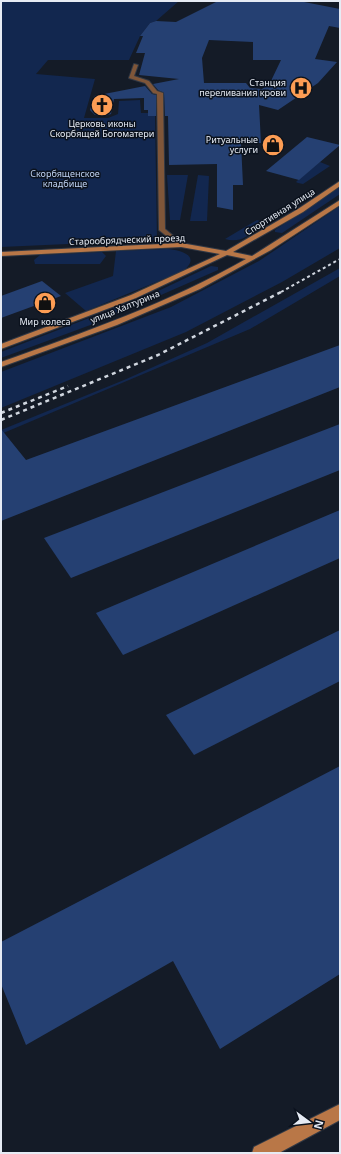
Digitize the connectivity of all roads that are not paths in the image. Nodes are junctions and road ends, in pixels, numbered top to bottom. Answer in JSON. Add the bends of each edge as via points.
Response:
{"nodes":[{"id":1,"x":136,"y":65,"type":"dead end"},
{"id":2,"x":340,"y":183,"type":"edge"},
{"id":3,"x":340,"y":202,"type":"edge"},
{"id":4,"x":181,"y":245,"type":"junction"},
{"id":5,"x":1,"y":254,"type":"edge"},
{"id":6,"x":228,"y":254,"type":"junction"},
{"id":7,"x":252,"y":258,"type":"junction"},
{"id":8,"x":1,"y":347,"type":"edge"},
{"id":9,"x":1,"y":364,"type":"edge"},
{"id":10,"x":340,"y":1112,"type":"edge"},
{"id":11,"x":260,"y":1153,"type":"edge"}],
"edges":[{"from":1,"to":4,"type":"street","via":[[131,77],[147,82],[155,92],[160,93],[162,230]]},
{"from":2,"to":6,"type":"main road","name":"Спортивная улица","via":[[273,229]]},
{"from":3,"to":7,"type":"main road","via":[[291,236]]},
{"from":4,"to":5,"type":"main road","name":"Старообрядческий проезд"},
{"from":4,"to":6,"type":"main road","name":"Старообрядческий проезд"},
{"from":6,"to":7,"type":"main road","name":"Старообрядческий проезд"},
{"from":6,"to":8,"type":"main road","name":"улица Халтурина","via":[[139,295]]},
{"from":7,"to":9,"type":"main road","name":"улица Халтурина","via":[[163,303]]},
{"from":10,"to":11,"type":"main road"}]}
